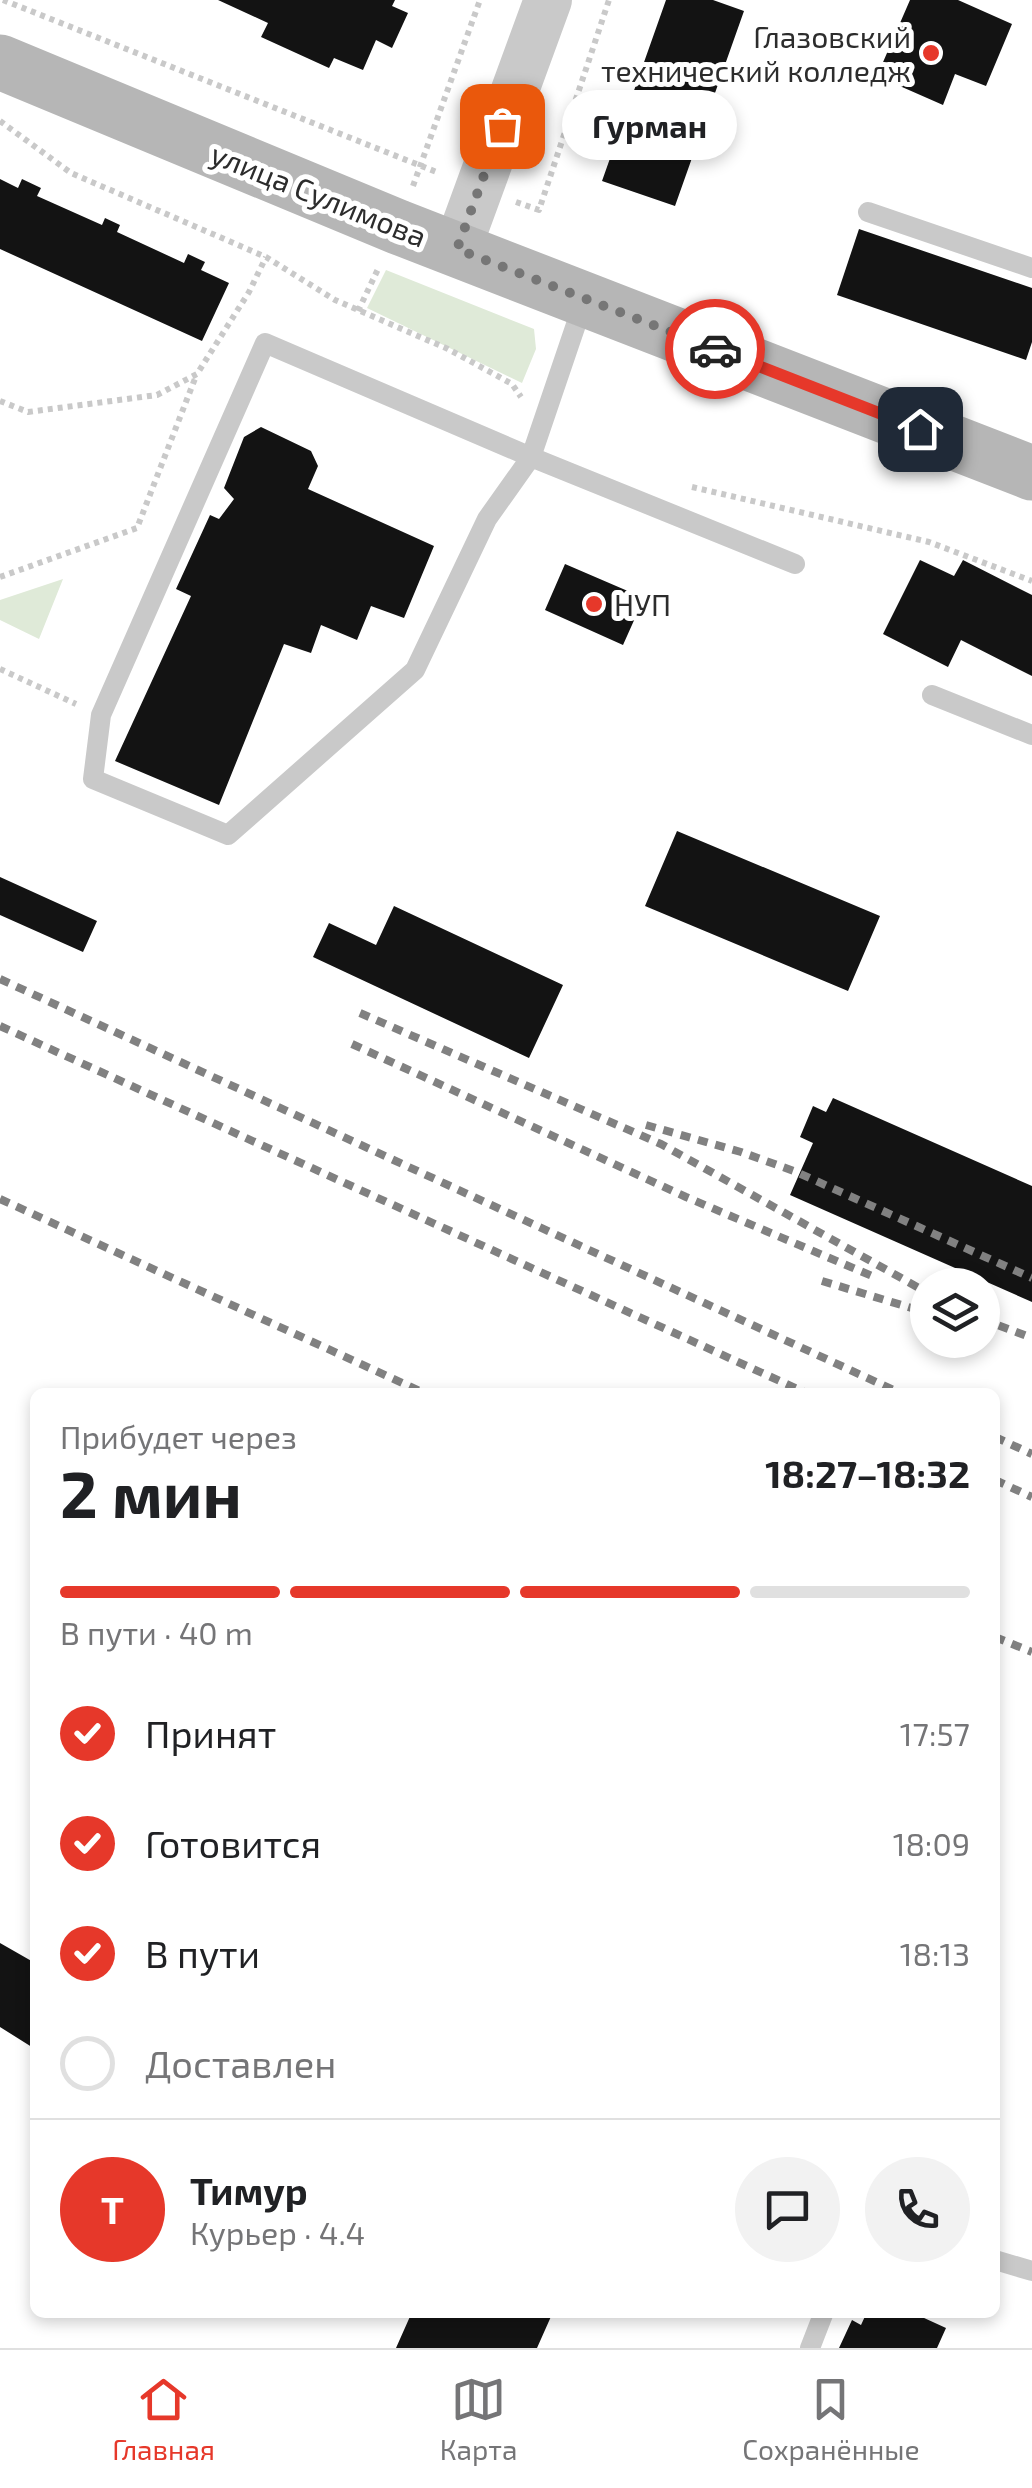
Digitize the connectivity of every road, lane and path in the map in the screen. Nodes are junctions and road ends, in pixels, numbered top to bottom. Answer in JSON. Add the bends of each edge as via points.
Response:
{"nodes":[{"id":1,"x":3,"y":0,"type":"edge"},
{"id":2,"x":480,"y":0,"type":"edge"},
{"id":3,"x":548,"y":0,"type":"edge"},
{"id":4,"x":610,"y":0,"type":"edge"},
{"id":5,"x":0,"y":62,"type":"edge"},
{"id":6,"x":0,"y":120,"type":"edge"},
{"id":7,"x":420,"y":166,"type":"junction"},
{"id":8,"x":479,"y":189,"type":"junction"},
{"id":9,"x":868,"y":212,"type":"dead end"},
{"id":10,"x":398,"y":227,"type":"junction"},
{"id":11,"x":457,"y":249,"type":"junction"},
{"id":12,"x":266,"y":257,"type":"junction"},
{"id":13,"x":1032,"y":268,"type":"edge"},
{"id":14,"x":585,"y":299,"type":"junction"},
{"id":15,"x":358,"y":311,"type":"junction"},
{"id":16,"x":197,"y":374,"type":"junction"},
{"id":17,"x":0,"y":401,"type":"edge"},
{"id":18,"x":541,"y":427,"type":"junction"},
{"id":19,"x":530,"y":457,"type":"junction"},
{"id":20,"x":1032,"y":472,"type":"edge"},
{"id":21,"x":679,"y":484,"type":"dead end"},
{"id":22,"x":795,"y":564,"type":"dead end"},
{"id":23,"x":0,"y":577,"type":"edge"},
{"id":24,"x":1032,"y":580,"type":"edge"},
{"id":25,"x":0,"y":669,"type":"edge"},
{"id":26,"x":932,"y":695,"type":"dead end"},
{"id":27,"x":101,"y":715,"type":"junction"},
{"id":28,"x":1032,"y":735,"type":"edge"},
{"id":29,"x":1000,"y":2262,"type":"edge"},
{"id":30,"x":1032,"y":2272,"type":"edge"},
{"id":31,"x":822,"y":2318,"type":"edge"},
{"id":32,"x":810,"y":2348,"type":"edge"}],
"edges":[{"from":1,"to":7,"type":"path"},
{"from":2,"to":7,"type":"path"},
{"from":3,"to":8,"type":"street"},
{"from":4,"to":8,"type":"path","via":[[539,210]]},
{"from":5,"to":10,"type":"main road","name":"улица Сулимова"},
{"from":6,"to":12,"type":"path","via":[[71,173]]},
{"from":7,"to":8,"type":"path"},
{"from":7,"to":10,"type":"path"},
{"from":8,"to":11,"type":"street"},
{"from":9,"to":13,"type":"lane"},
{"from":10,"to":11,"type":"main road","name":"улица Сулимова"},
{"from":10,"to":15,"type":"path"},
{"from":11,"to":14,"type":"main road","name":"улица Сулимова"},
{"from":12,"to":15,"type":"path"},
{"from":12,"to":16,"type":"path"},
{"from":14,"to":18,"type":"lane"},
{"from":14,"to":20,"type":"main road","name":"улица Сулимова"},
{"from":15,"to":18,"type":"path","via":[[512,384]]},
{"from":16,"to":17,"type":"path","via":[[157,395],[28,412]]},
{"from":16,"to":23,"type":"path","via":[[137,528]]},
{"from":18,"to":19,"type":"lane"},
{"from":19,"to":22,"type":"lane"},
{"from":19,"to":27,"type":"lane","via":[[266,343]]},
{"from":19,"to":27,"type":"lane","via":[[487,519],[415,670],[228,835],[93,779]]},
{"from":21,"to":24,"type":"path","via":[[929,542]]},
{"from":25,"to":27,"type":"path"},
{"from":26,"to":28,"type":"lane"},
{"from":29,"to":30,"type":"lane"},
{"from":31,"to":32,"type":"lane"}]}
